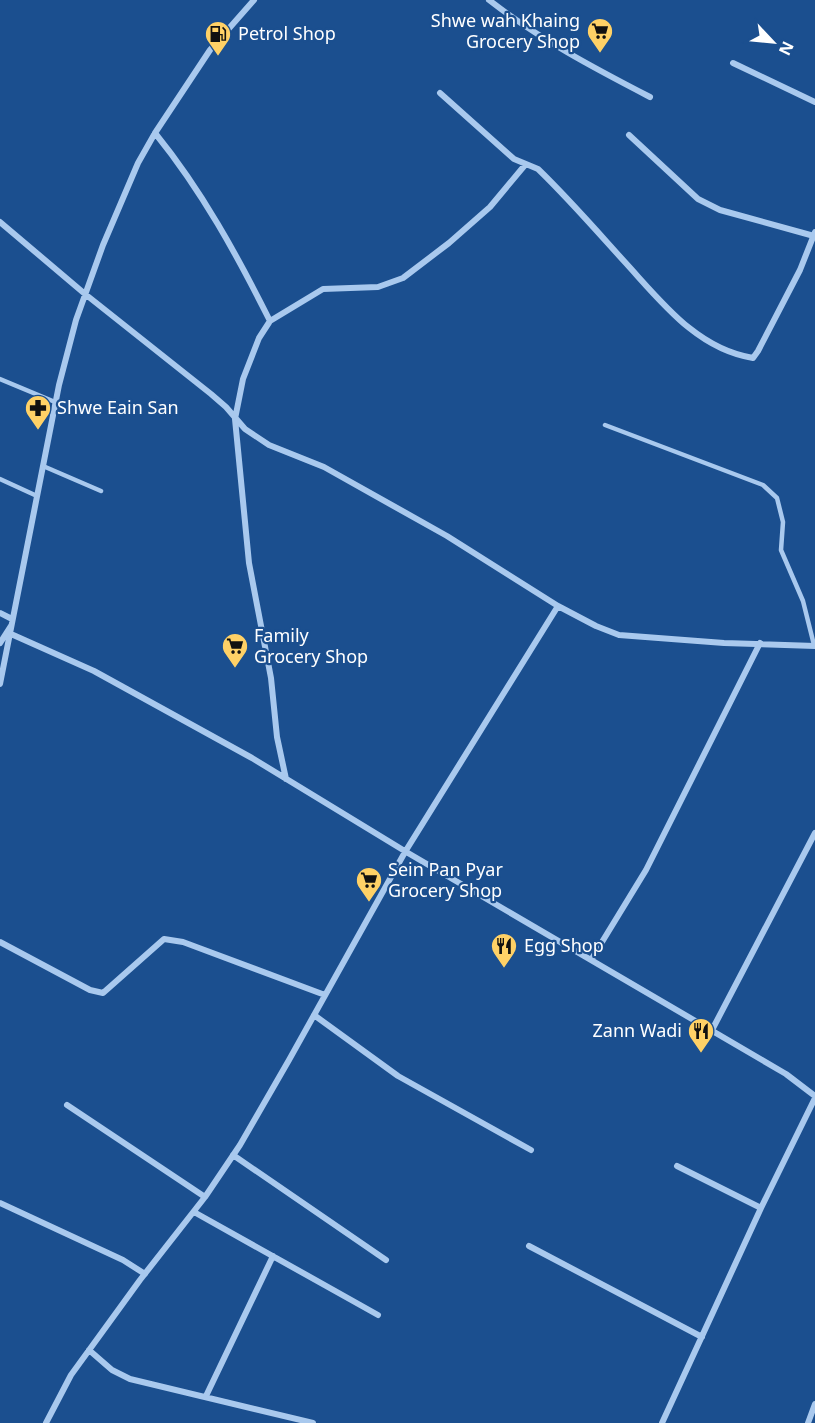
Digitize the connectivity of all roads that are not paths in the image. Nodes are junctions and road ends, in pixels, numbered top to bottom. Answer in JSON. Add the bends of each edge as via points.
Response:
{"nodes":[{"id":1,"x":255,"y":0,"type":"edge"},
{"id":2,"x":489,"y":0,"type":"edge"},
{"id":3,"x":733,"y":63,"type":"dead end"},
{"id":4,"x":440,"y":93,"type":"dead end"},
{"id":5,"x":650,"y":97,"type":"dead end"},
{"id":6,"x":815,"y":102,"type":"edge"},
{"id":7,"x":155,"y":133,"type":"junction"},
{"id":8,"x":629,"y":135,"type":"dead end"},
{"id":9,"x":525,"y":165,"type":"junction"},
{"id":10,"x":0,"y":222,"type":"edge"},
{"id":11,"x":814,"y":234,"type":"edge"},
{"id":12,"x":85,"y":294,"type":"junction"},
{"id":13,"x":270,"y":321,"type":"junction"},
{"id":14,"x":0,"y":379,"type":"edge"},
{"id":15,"x":55,"y":402,"type":"junction"},
{"id":16,"x":235,"y":419,"type":"junction"},
{"id":17,"x":604,"y":425,"type":"dead end"},
{"id":18,"x":43,"y":466,"type":"junction"},
{"id":19,"x":0,"y":479,"type":"edge"},
{"id":20,"x":101,"y":491,"type":"dead end"},
{"id":21,"x":38,"y":496,"type":"junction"},
{"id":22,"x":558,"y":606,"type":"junction"},
{"id":23,"x":0,"y":613,"type":"edge"},
{"id":24,"x":12,"y":622,"type":"junction"},
{"id":25,"x":11,"y":634,"type":"junction"},
{"id":26,"x":0,"y":643,"type":"edge"},
{"id":27,"x":760,"y":643,"type":"junction"},
{"id":28,"x":815,"y":645,"type":"edge"},
{"id":29,"x":0,"y":684,"type":"edge"},
{"id":30,"x":286,"y":779,"type":"junction"},
{"id":31,"x":815,"y":833,"type":"edge"},
{"id":32,"x":405,"y":852,"type":"junction"},
{"id":33,"x":0,"y":942,"type":"edge"},
{"id":34,"x":591,"y":960,"type":"junction"},
{"id":35,"x":325,"y":995,"type":"junction"},
{"id":36,"x":314,"y":1015,"type":"junction"},
{"id":37,"x":712,"y":1030,"type":"junction"},
{"id":38,"x":815,"y":1097,"type":"edge"},
{"id":39,"x":67,"y":1105,"type":"dead end"},
{"id":40,"x":531,"y":1150,"type":"dead end"},
{"id":41,"x":233,"y":1155,"type":"junction"},
{"id":42,"x":677,"y":1166,"type":"dead end"},
{"id":43,"x":205,"y":1197,"type":"junction"},
{"id":44,"x":0,"y":1203,"type":"edge"},
{"id":45,"x":761,"y":1208,"type":"junction"},
{"id":46,"x":194,"y":1212,"type":"junction"},
{"id":47,"x":529,"y":1246,"type":"dead end"},
{"id":48,"x":273,"y":1256,"type":"junction"},
{"id":49,"x":386,"y":1260,"type":"dead end"},
{"id":50,"x":145,"y":1274,"type":"junction"},
{"id":51,"x":378,"y":1315,"type":"dead end"},
{"id":52,"x":702,"y":1336,"type":"junction"},
{"id":53,"x":89,"y":1350,"type":"junction"},
{"id":54,"x":206,"y":1396,"type":"junction"},
{"id":55,"x":815,"y":1404,"type":"edge"},
{"id":56,"x":46,"y":1423,"type":"edge"},
{"id":57,"x":313,"y":1423,"type":"edge"},
{"id":58,"x":662,"y":1423,"type":"edge"},
{"id":59,"x":808,"y":1423,"type":"edge"}],
"edges":[{"from":1,"to":7,"type":"street","via":[[210,50]]},
{"from":2,"to":5,"type":"street","via":[[586,64]]},
{"from":3,"to":6,"type":"street"},
{"from":4,"to":9,"type":"street"},
{"from":7,"to":12,"type":"street","via":[[138,163]]},
{"from":7,"to":13,"type":"street","via":[[211,211]]},
{"from":8,"to":11,"type":"street","via":[[698,199],[720,210]]},
{"from":9,"to":11,"type":"street","via":[[538,169],[561,191],[680,322],[714,346],[735,355],[753,358],[758,351]]},
{"from":9,"to":13,"type":"street","via":[[490,207],[403,278],[378,287],[323,289]]},
{"from":10,"to":12,"type":"street"},
{"from":12,"to":15,"type":"street"},
{"from":12,"to":16,"type":"street","via":[[211,394]]},
{"from":13,"to":16,"type":"street","via":[[243,379]]},
{"from":14,"to":15,"type":"lane"},
{"from":15,"to":18,"type":"street"},
{"from":16,"to":22,"type":"street","via":[[269,445],[324,467],[447,536]]},
{"from":16,"to":30,"type":"street","via":[[249,562]]},
{"from":17,"to":28,"type":"lane","via":[[763,485],[777,498],[783,522],[781,550]]},
{"from":18,"to":20,"type":"lane"},
{"from":18,"to":21,"type":"street"},
{"from":19,"to":21,"type":"lane"},
{"from":21,"to":24,"type":"street"},
{"from":22,"to":27,"type":"street","via":[[619,635]]},
{"from":22,"to":32,"type":"street"},
{"from":23,"to":24,"type":"street"},
{"from":24,"to":25,"type":"street"},
{"from":24,"to":26,"type":"street"},
{"from":25,"to":29,"type":"street"},
{"from":25,"to":30,"type":"street","via":[[94,671]]},
{"from":27,"to":28,"type":"street"},
{"from":27,"to":34,"type":"street","via":[[645,870]]},
{"from":30,"to":32,"type":"street"},
{"from":31,"to":37,"type":"street"},
{"from":32,"to":34,"type":"street"},
{"from":32,"to":35,"type":"street"},
{"from":33,"to":35,"type":"street","via":[[90,990],[104,993],[164,939],[183,942]]},
{"from":34,"to":37,"type":"street"},
{"from":35,"to":36,"type":"street"},
{"from":36,"to":40,"type":"street","via":[[399,1076]]},
{"from":36,"to":41,"type":"street"},
{"from":37,"to":38,"type":"street","via":[[786,1074]]},
{"from":38,"to":45,"type":"street"},
{"from":39,"to":43,"type":"street"},
{"from":41,"to":43,"type":"street"},
{"from":41,"to":49,"type":"street"},
{"from":42,"to":45,"type":"street"},
{"from":43,"to":46,"type":"street"},
{"from":44,"to":50,"type":"street"},
{"from":45,"to":52,"type":"street"},
{"from":46,"to":48,"type":"street"},
{"from":46,"to":50,"type":"street"},
{"from":47,"to":52,"type":"street"},
{"from":48,"to":51,"type":"street"},
{"from":48,"to":54,"type":"street"},
{"from":50,"to":53,"type":"street"},
{"from":52,"to":58,"type":"street"},
{"from":53,"to":54,"type":"street","via":[[112,1370],[130,1379]]},
{"from":53,"to":56,"type":"street"},
{"from":54,"to":57,"type":"street"},
{"from":55,"to":59,"type":"street"}]}
